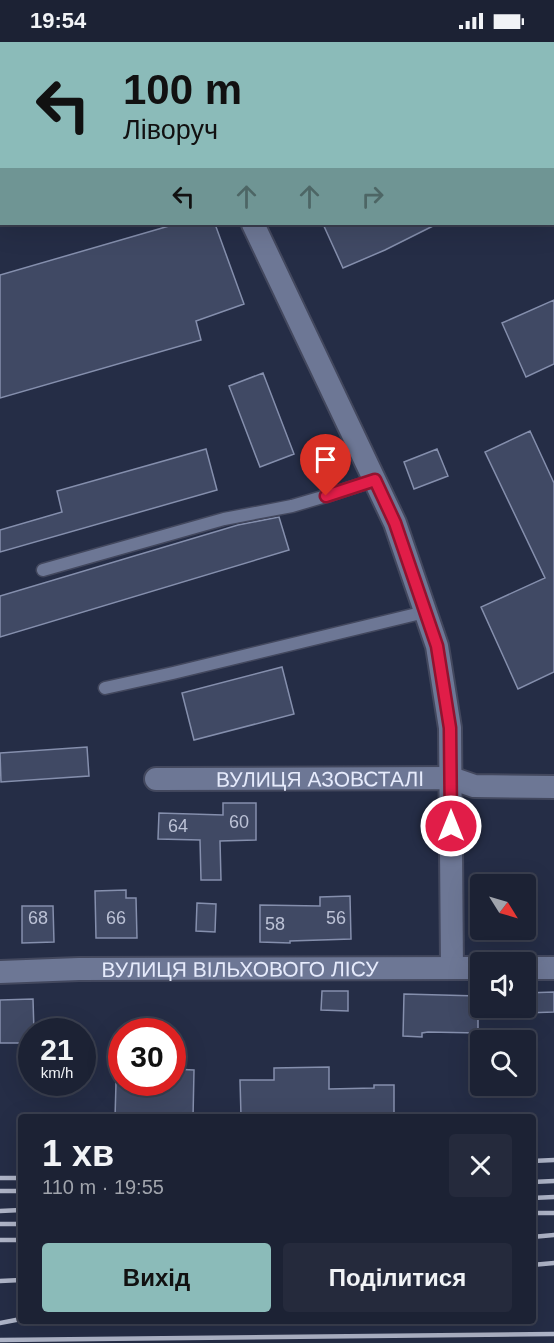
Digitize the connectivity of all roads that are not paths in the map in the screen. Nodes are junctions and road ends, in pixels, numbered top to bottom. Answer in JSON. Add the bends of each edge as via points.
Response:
{"nodes":[{"id":1,"x":253,"y":225,"type":"edge"},
{"id":2,"x":375,"y":480,"type":"junction"},
{"id":3,"x":43,"y":570,"type":"dead end"},
{"id":4,"x":425,"y":612,"type":"junction"},
{"id":5,"x":105,"y":688,"type":"dead end"},
{"id":6,"x":451,"y":778,"type":"junction"},
{"id":7,"x":156,"y":779,"type":"dead end"},
{"id":8,"x":554,"y":787,"type":"edge"},
{"id":9,"x":452,"y":968,"type":"junction"},
{"id":10,"x":470,"y":968,"type":"edge"},
{"id":11,"x":536,"y":968,"type":"edge"},
{"id":12,"x":554,"y":968,"type":"edge"},
{"id":13,"x":0,"y":972,"type":"edge"}],
"edges":[{"from":1,"to":2,"type":"street"},
{"from":2,"to":3,"type":"lane"},
{"from":2,"to":4,"type":"street","via":[[395,523]]},
{"from":4,"to":5,"type":"lane"},
{"from":4,"to":6,"type":"street","via":[[437,646],[450,728]]},
{"from":6,"to":7,"type":"street","name":"ВУЛИЦЯ АЗОВСТАЛІ"},
{"from":6,"to":8,"type":"street","name":"ВУЛИЦЯ АЗОВСТАЛІ","via":[[474,786]]},
{"from":6,"to":9,"type":"street"},
{"from":9,"to":10,"type":"street","name":"ВУЛИЦЯ ВІЛЬХОВОГО ЛІСУ"},
{"from":9,"to":13,"type":"street","name":"ВУЛИЦЯ ВІЛЬХОВОГО ЛІСУ"},
{"from":11,"to":12,"type":"street"}]}
